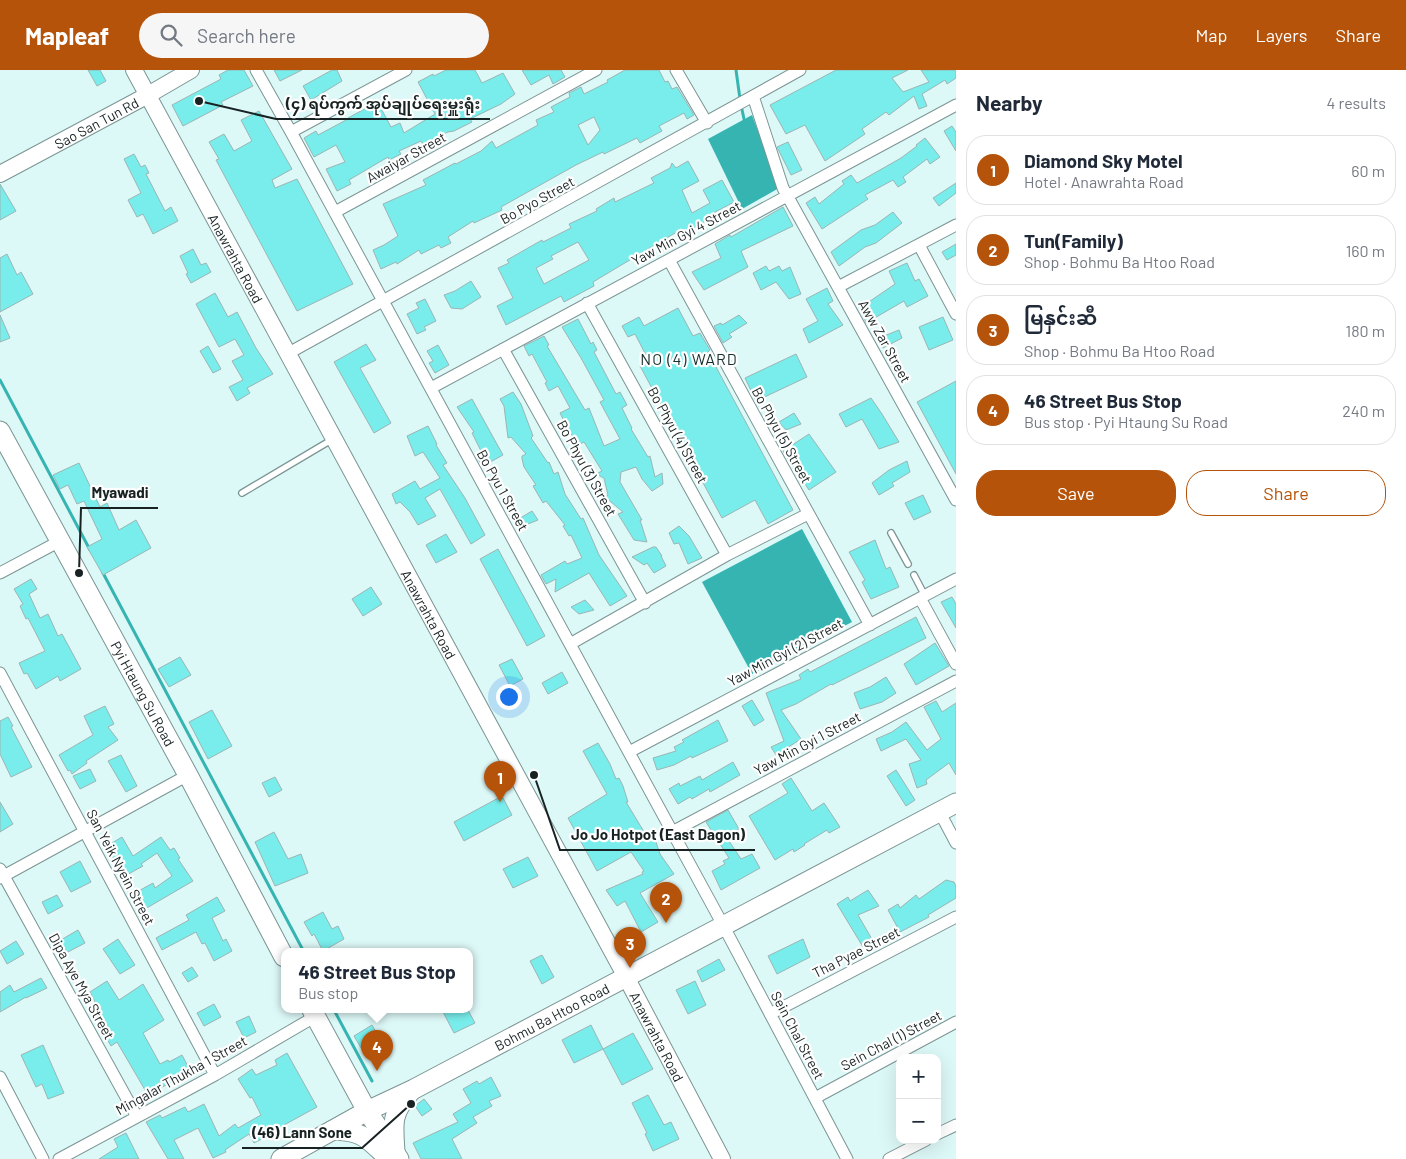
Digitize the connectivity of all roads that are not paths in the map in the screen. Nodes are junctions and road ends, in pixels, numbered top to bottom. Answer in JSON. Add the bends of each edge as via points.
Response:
{"nodes":[{"id":1,"x":134,"y":70,"type":"edge"},
{"id":2,"x":191,"y":70,"type":"edge"},
{"id":3,"x":256,"y":70,"type":"edge"},
{"id":4,"x":406,"y":70,"type":"edge"},
{"id":5,"x":596,"y":70,"type":"edge"},
{"id":6,"x":676,"y":70,"type":"edge"},
{"id":7,"x":800,"y":70,"type":"edge"},
{"id":8,"x":148,"y":95,"type":"junction"},
{"id":9,"x":753,"y":96,"type":"junction"},
{"id":10,"x":956,"y":105,"type":"edge"},
{"id":11,"x":707,"y":123,"type":"junction"},
{"id":12,"x":291,"y":132,"type":"junction"},
{"id":13,"x":0,"y":174,"type":"edge"},
{"id":14,"x":787,"y":196,"type":"junction"},
{"id":15,"x":335,"y":212,"type":"junction"},
{"id":16,"x":956,"y":225,"type":"edge"},
{"id":17,"x":919,"y":245,"type":"junction"},
{"id":18,"x":669,"y":260,"type":"junction"},
{"id":19,"x":838,"y":287,"type":"junction"},
{"id":20,"x":384,"y":301,"type":"junction"},
{"id":21,"x":587,"y":304,"type":"junction"},
{"id":22,"x":956,"y":314,"type":"edge"},
{"id":23,"x":503,"y":349,"type":"junction"},
{"id":24,"x":287,"y":354,"type":"junction"},
{"id":25,"x":431,"y":388,"type":"junction"},
{"id":26,"x":0,"y":431,"type":"edge"},
{"id":27,"x":333,"y":439,"type":"junction"},
{"id":28,"x":242,"y":493,"type":"dead end"},
{"id":29,"x":956,"y":500,"type":"edge"},
{"id":30,"x":808,"y":514,"type":"junction"},
{"id":31,"x":891,"y":533,"type":"dead end"},
{"id":32,"x":60,"y":541,"type":"junction"},
{"id":33,"x":728,"y":555,"type":"junction"},
{"id":34,"x":908,"y":564,"type":"dead end"},
{"id":35,"x":0,"y":573,"type":"edge"},
{"id":36,"x":914,"y":575,"type":"dead end"},
{"id":37,"x":956,"y":579,"type":"edge"},
{"id":38,"x":922,"y":597,"type":"junction"},
{"id":39,"x":645,"y":603,"type":"junction"},
{"id":40,"x":870,"y":625,"type":"junction"},
{"id":41,"x":570,"y":644,"type":"junction"},
{"id":42,"x":956,"y":664,"type":"edge"},
{"id":43,"x":0,"y":673,"type":"edge"},
{"id":44,"x":956,"y":681,"type":"edge"},
{"id":45,"x":629,"y":752,"type":"junction"},
{"id":46,"x":188,"y":775,"type":"junction"},
{"id":47,"x":956,"y":802,"type":"edge"},
{"id":48,"x":939,"y":811,"type":"junction"},
{"id":49,"x":85,"y":831,"type":"junction"},
{"id":50,"x":672,"y":832,"type":"junction"},
{"id":51,"x":956,"y":842,"type":"edge"},
{"id":52,"x":1,"y":875,"type":"edge"},
{"id":53,"x":956,"y":917,"type":"edge"},
{"id":54,"x":723,"y":925,"type":"junction"},
{"id":55,"x":281,"y":951,"type":"edge"},
{"id":56,"x":626,"y":977,"type":"junction"},
{"id":57,"x":314,"y":1013,"type":"edge"},
{"id":58,"x":770,"y":1014,"type":"junction"},
{"id":59,"x":956,"y":1022,"type":"edge"},
{"id":60,"x":215,"y":1075,"type":"junction"},
{"id":61,"x":348,"y":1077,"type":"junction"},
{"id":62,"x":1,"y":1083,"type":"edge"},
{"id":63,"x":414,"y":1089,"type":"junction"},
{"id":64,"x":815,"y":1098,"type":"junction"},
{"id":65,"x":367,"y":1111,"type":"junction"},
{"id":66,"x":137,"y":1117,"type":"junction"},
{"id":67,"x":956,"y":1124,"type":"edge"},
{"id":68,"x":333,"y":1130,"type":"junction"},
{"id":69,"x":941,"y":1132,"type":"edge"},
{"id":70,"x":918,"y":1144,"type":"edge"},
{"id":71,"x":392,"y":1157,"type":"edge"},
{"id":72,"x":43,"y":1159,"type":"edge"},
{"id":73,"x":59,"y":1159,"type":"edge"},
{"id":74,"x":281,"y":1159,"type":"edge"},
{"id":75,"x":722,"y":1159,"type":"edge"},
{"id":76,"x":847,"y":1159,"type":"edge"},
{"id":77,"x":890,"y":1159,"type":"edge"}],
"edges":[{"from":1,"to":8,"type":"main road","name":"Anawrahta Road"},
{"from":2,"to":8,"type":"main road","name":"Sao San Tun Rd"},
{"from":3,"to":12,"type":"street","name":"Bo Pyu 1 Street"},
{"from":4,"to":12,"type":"street"},
{"from":5,"to":15,"type":"street","name":"Awaiyar Street"},
{"from":6,"to":11,"type":"street"},
{"from":7,"to":9,"type":"street","name":"Bo Pyo Street"},
{"from":8,"to":13,"type":"main road","name":"Sao San Tun Rd"},
{"from":8,"to":24,"type":"main road","name":"Anawrahta Road"},
{"from":9,"to":11,"type":"street","name":"Bo Pyo Street"},
{"from":9,"to":14,"type":"street","name":"Aww Zar Street"},
{"from":10,"to":14,"type":"street","name":"Yaw Min Gyi 4 Street"},
{"from":11,"to":20,"type":"street","name":"Bo Pyo Street"},
{"from":12,"to":15,"type":"street","name":"Bo Pyu 1 Street"},
{"from":14,"to":18,"type":"street","name":"Yaw Min Gyi 4 Street"},
{"from":14,"to":19,"type":"street","name":"Aww Zar Street"},
{"from":15,"to":20,"type":"street","name":"Bo Pyu 1 Street"},
{"from":16,"to":17,"type":"street"},
{"from":17,"to":19,"type":"street"},
{"from":17,"to":22,"type":"street"},
{"from":18,"to":21,"type":"street","name":"Yaw Min Gyi 4 Street"},
{"from":18,"to":30,"type":"street","name":"Bo Phyu (5) Street"},
{"from":19,"to":29,"type":"street","name":"Aww Zar Street"},
{"from":20,"to":24,"type":"street","name":"Bo Pyo Street"},
{"from":20,"to":25,"type":"street","name":"Bo Pyu 1 Street"},
{"from":21,"to":23,"type":"street","name":"Yaw Min Gyi 4 Street"},
{"from":21,"to":33,"type":"street","name":"Bo Phyu (4) Street"},
{"from":23,"to":25,"type":"street","name":"Yaw Min Gyi 4 Street"},
{"from":23,"to":39,"type":"street","name":"Bo Phyu (3) Street"},
{"from":24,"to":27,"type":"main road","name":"Anawrahta Road"},
{"from":25,"to":41,"type":"street","name":"Bo Pyu 1 Street"},
{"from":26,"to":32,"type":"main road","name":"Pyi Htaung Su Road"},
{"from":27,"to":28,"type":"lane"},
{"from":27,"to":56,"type":"main road","name":"Anawrahta Road"},
{"from":30,"to":33,"type":"street"},
{"from":30,"to":40,"type":"street","name":"Bo Phyu (5) Street"},
{"from":31,"to":34,"type":"lane"},
{"from":32,"to":35,"type":"street"},
{"from":32,"to":46,"type":"main road","name":"Pyi Htaung Su Road"},
{"from":33,"to":39,"type":"street"},
{"from":36,"to":38,"type":"lane"},
{"from":37,"to":38,"type":"street","name":"Yaw Min Gyi (2) Street"},
{"from":38,"to":40,"type":"street","name":"Yaw Min Gyi (2) Street"},
{"from":38,"to":42,"type":"street"},
{"from":39,"to":41,"type":"street"},
{"from":40,"to":45,"type":"street","name":"Yaw Min Gyi (2) Street"},
{"from":41,"to":45,"type":"street","name":"Bo Pyu 1 Street"},
{"from":43,"to":49,"type":"street","name":"San Yeik Nyein Street"},
{"from":44,"to":50,"type":"street","name":"Yaw Min Gyi 1 Street"},
{"from":45,"to":50,"type":"street","name":"Bo Pyu 1 Street"},
{"from":46,"to":49,"type":"street"},
{"from":46,"to":55,"type":"main road","name":"Pyi Htaung Su Road"},
{"from":47,"to":48,"type":"main road","name":"Bohmu Ba Htoo Road"},
{"from":48,"to":51,"type":"street"},
{"from":48,"to":54,"type":"main road","name":"Bohmu Ba Htoo Road"},
{"from":49,"to":52,"type":"street"},
{"from":49,"to":60,"type":"street","name":"San Yeik Nyein Street"},
{"from":50,"to":54,"type":"street","name":"Bo Pyu 1 Street"},
{"from":52,"to":66,"type":"street","name":"Dipa Aye Mya Street"},
{"from":53,"to":58,"type":"street","name":"Tha Pyae Street"},
{"from":54,"to":56,"type":"main road","name":"Bohmu Ba Htoo Road"},
{"from":54,"to":58,"type":"street","name":"Sein Chal Street"},
{"from":56,"to":63,"type":"main road","name":"Bohmu Ba Htoo Road"},
{"from":56,"to":75,"type":"main road","name":"Anawrahta Road"},
{"from":57,"to":60,"type":"street","name":"Mingalar Thukha 1 Street"},
{"from":57,"to":61,"type":"main road"},
{"from":58,"to":64,"type":"street","name":"Sein Chal Street"},
{"from":59,"to":64,"type":"street","name":"Sein Chal (1) Street"},
{"from":60,"to":66,"type":"street","name":"Mingalar Thukha 1 Street"},
{"from":61,"to":63,"type":"main road","via":[[375,1095],[388,1096]]},
{"from":61,"to":65,"type":"main road"},
{"from":61,"to":68,"type":"main road","via":[[345,1109]]},
{"from":62,"to":72,"type":"street"},
{"from":63,"to":65,"type":"main road","name":"Bohmu Ba Htoo Road"},
{"from":63,"to":71,"type":"main road","via":[[398,1108],[393,1123]]},
{"from":64,"to":76,"type":"street","name":"Sein Chal Street"},
{"from":65,"to":68,"type":"main road","name":"Bohmu Ba Htoo Road"},
{"from":65,"to":71,"type":"main road"},
{"from":66,"to":73,"type":"street","name":"Mingalar Thukha 1 Street"},
{"from":67,"to":69,"type":"street"},
{"from":68,"to":71,"type":"main road","via":[[357,1132]]},
{"from":68,"to":74,"type":"main road","name":"Bohmu Ba Htoo Road"},
{"from":70,"to":77,"type":"street"}]}
